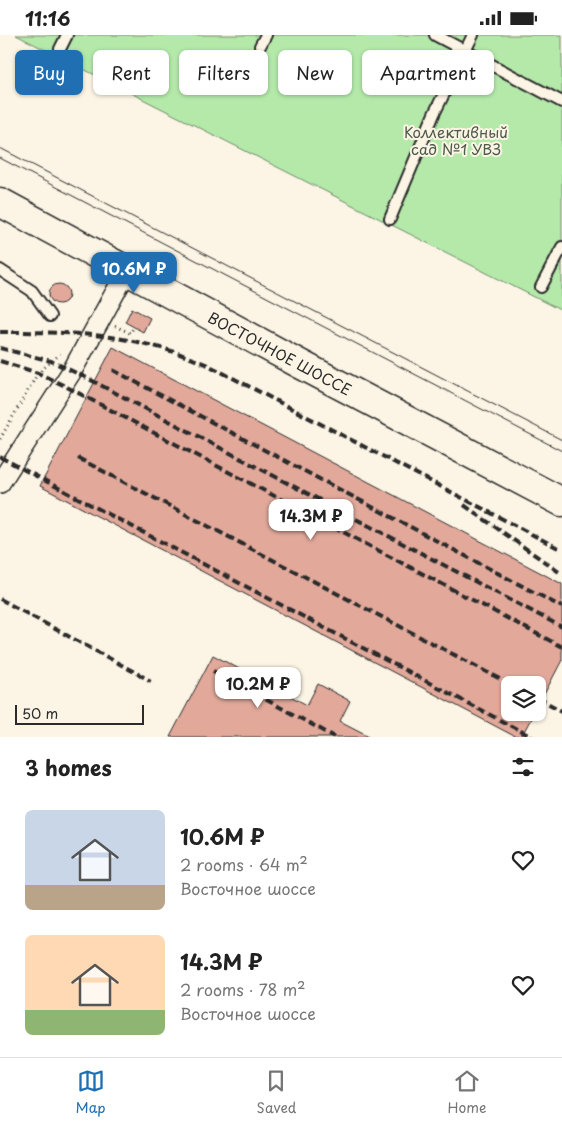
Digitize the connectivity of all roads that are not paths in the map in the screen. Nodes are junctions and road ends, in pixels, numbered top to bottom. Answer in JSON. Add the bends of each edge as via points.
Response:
{"nodes":[{"id":1,"x":68,"y":35,"type":"edge"},
{"id":2,"x":266,"y":35,"type":"edge"},
{"id":3,"x":435,"y":35,"type":"edge"},
{"id":4,"x":472,"y":35,"type":"edge"},
{"id":5,"x":260,"y":46,"type":"dead end"},
{"id":6,"x":60,"y":49,"type":"dead end"},
{"id":7,"x":462,"y":50,"type":"edge"},
{"id":8,"x":464,"y":50,"type":"edge"},
{"id":9,"x":494,"y":67,"type":"edge"},
{"id":10,"x":443,"y":95,"type":"edge"},
{"id":11,"x":562,"y":102,"type":"edge"},
{"id":12,"x":0,"y":202,"type":"edge"},
{"id":13,"x":390,"y":219,"type":"dead end"},
{"id":14,"x":562,"y":247,"type":"edge"},
{"id":15,"x":0,"y":270,"type":"edge"},
{"id":16,"x":127,"y":271,"type":"junction"},
{"id":17,"x":541,"y":287,"type":"dead end"},
{"id":18,"x":50,"y":316,"type":"dead end"},
{"id":19,"x":0,"y":483,"type":"edge"},
{"id":20,"x":562,"y":502,"type":"edge"}],
"edges":[{"from":1,"to":6,"type":"lane"},
{"from":2,"to":5,"type":"lane"},
{"from":3,"to":7,"type":"lane"},
{"from":4,"to":8,"type":"lane"},
{"from":9,"to":11,"type":"lane"},
{"from":10,"to":13,"type":"lane"},
{"from":12,"to":16,"type":"main road","name":"ВОСТОЧНОЕ ШОССЕ"},
{"from":14,"to":17,"type":"lane"},
{"from":15,"to":18,"type":"lane","via":[[32,291]]},
{"from":16,"to":19,"type":"street","via":[[72,371]]},
{"from":16,"to":20,"type":"main road","name":"ВОСТОЧНОЕ ШОССЕ"}]}
